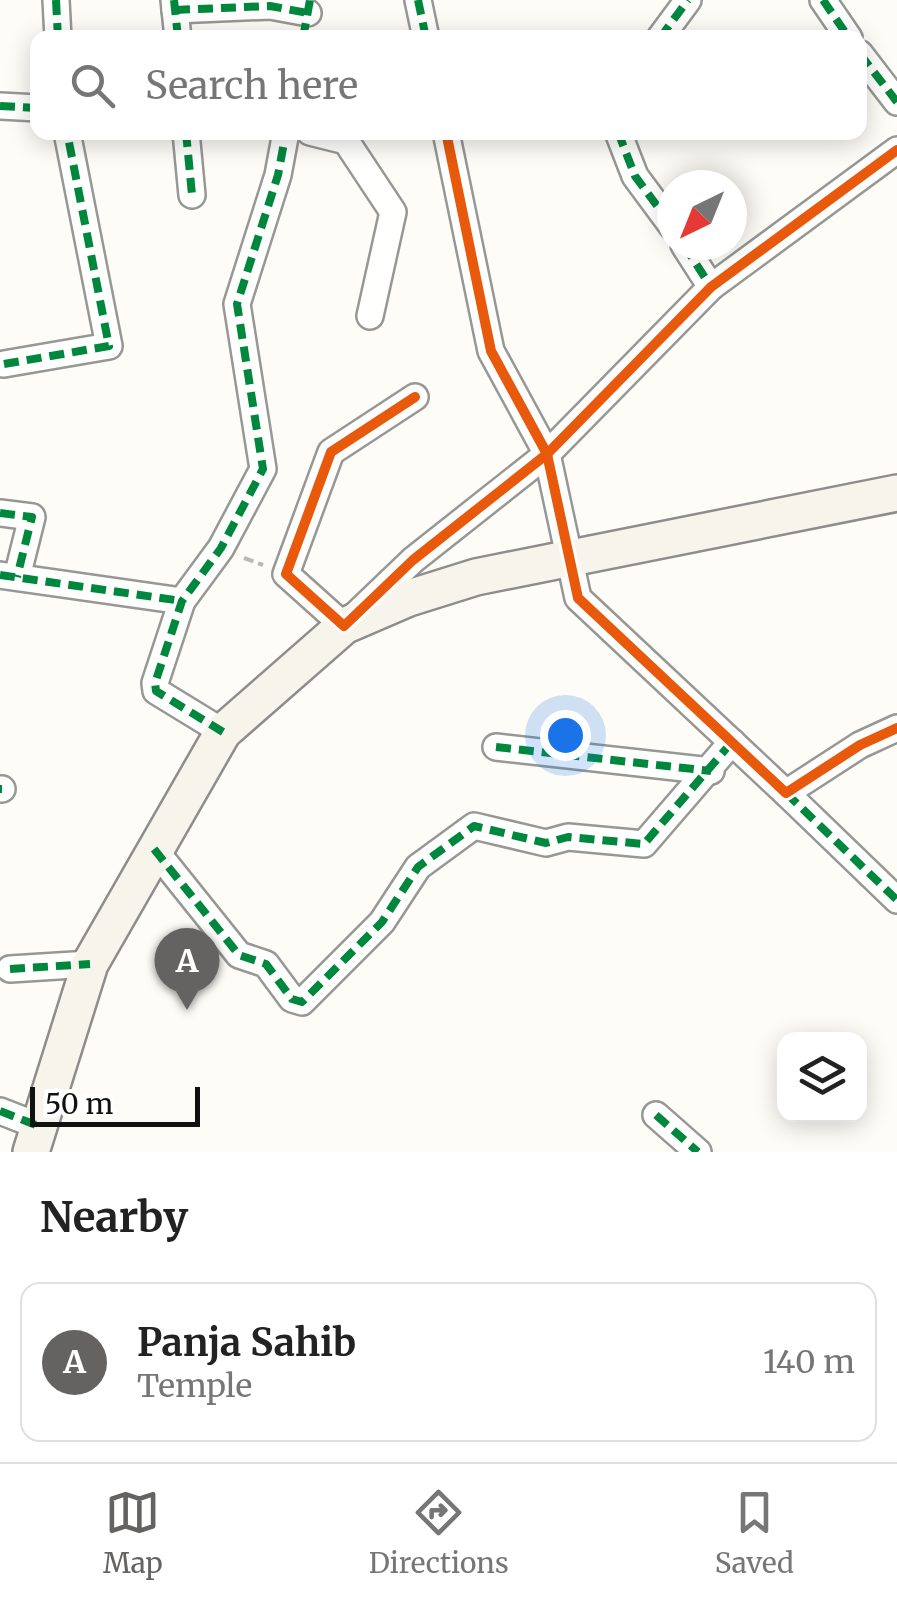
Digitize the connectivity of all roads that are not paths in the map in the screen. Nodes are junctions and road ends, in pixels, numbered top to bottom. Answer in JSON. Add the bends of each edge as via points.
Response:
{"nodes":[{"id":1,"x":56,"y":0,"type":"edge"},
{"id":2,"x":418,"y":0,"type":"edge"},
{"id":3,"x":688,"y":0,"type":"edge"},
{"id":4,"x":823,"y":0,"type":"edge"},
{"id":5,"x":175,"y":5,"type":"edge"},
{"id":6,"x":307,"y":17,"type":"edge"},
{"id":7,"x":58,"y":30,"type":"edge"},
{"id":8,"x":177,"y":30,"type":"edge"},
{"id":9,"x":424,"y":30,"type":"edge"},
{"id":10,"x":666,"y":30,"type":"edge"},
{"id":11,"x":844,"y":30,"type":"edge"},
{"id":12,"x":867,"y":63,"type":"edge"},
{"id":13,"x":897,"y":102,"type":"edge"},
{"id":14,"x":0,"y":106,"type":"edge"},
{"id":15,"x":30,"y":108,"type":"edge"},
{"id":16,"x":69,"y":140,"type":"edge"},
{"id":17,"x":187,"y":140,"type":"edge"},
{"id":18,"x":285,"y":140,"type":"edge"},
{"id":19,"x":342,"y":140,"type":"edge"},
{"id":20,"x":448,"y":140,"type":"edge"},
{"id":21,"x":621,"y":140,"type":"edge"},
{"id":22,"x":897,"y":150,"type":"edge"},
{"id":23,"x":192,"y":196,"type":"dead end"},
{"id":24,"x":657,"y":206,"type":"edge"},
{"id":25,"x":694,"y":260,"type":"edge"},
{"id":26,"x":711,"y":287,"type":"junction"},
{"id":27,"x":370,"y":316,"type":"dead end"},
{"id":28,"x":4,"y":364,"type":"dead end"},
{"id":29,"x":414,"y":397,"type":"dead end"},
{"id":30,"x":547,"y":454,"type":"junction"},
{"id":31,"x":897,"y":492,"type":"edge"},
{"id":32,"x":0,"y":514,"type":"edge"},
{"id":33,"x":568,"y":556,"type":"junction"},
{"id":34,"x":9,"y":576,"type":"edge"},
{"id":35,"x":182,"y":601,"type":"junction"},
{"id":36,"x":344,"y":626,"type":"junction"},
{"id":37,"x":897,"y":728,"type":"edge"},
{"id":38,"x":223,"y":732,"type":"junction"},
{"id":39,"x":732,"y":742,"type":"junction"},
{"id":40,"x":496,"y":747,"type":"dead end"},
{"id":41,"x":711,"y":771,"type":"junction"},
{"id":42,"x":786,"y":793,"type":"junction"},
{"id":43,"x":154,"y":850,"type":"junction"},
{"id":44,"x":897,"y":900,"type":"edge"},
{"id":45,"x":90,"y":964,"type":"junction"},
{"id":46,"x":10,"y":970,"type":"dead end"},
{"id":47,"x":0,"y":1111,"type":"edge"},
{"id":48,"x":656,"y":1114,"type":"dead end"},
{"id":49,"x":36,"y":1140,"type":"edge"},
{"id":50,"x":698,"y":1152,"type":"edge"}],
"edges":[{"from":1,"to":7,"type":"street"},
{"from":2,"to":9,"type":"street"},
{"from":3,"to":10,"type":"street"},
{"from":4,"to":11,"type":"street"},
{"from":5,"to":6,"type":"street","via":[[270,6]]},
{"from":5,"to":8,"type":"street"},
{"from":12,"to":13,"type":"street"},
{"from":14,"to":15,"type":"street"},
{"from":16,"to":28,"type":"street","via":[[109,346]]},
{"from":17,"to":23,"type":"street"},
{"from":18,"to":35,"type":"street","via":[[238,304],[263,468],[221,548]]},
{"from":19,"to":27,"type":"street","via":[[394,212]]},
{"from":20,"to":30,"type":"street","via":[[491,351]]},
{"from":21,"to":24,"type":"street","via":[[635,176]]},
{"from":22,"to":26,"type":"street"},
{"from":25,"to":26,"type":"street"},
{"from":26,"to":30,"type":"street"},
{"from":29,"to":36,"type":"street","via":[[331,452],[286,574]]},
{"from":30,"to":33,"type":"street"},
{"from":30,"to":36,"type":"street","via":[[413,560]]},
{"from":31,"to":33,"type":"main road"},
{"from":32,"to":34,"type":"street","via":[[32,517]]},
{"from":33,"to":36,"type":"main road","via":[[426,592]]},
{"from":33,"to":39,"type":"street","via":[[578,598]]},
{"from":34,"to":35,"type":"street"},
{"from":35,"to":38,"type":"street","via":[[156,691]]},
{"from":36,"to":38,"type":"main road"},
{"from":37,"to":42,"type":"street"},
{"from":38,"to":43,"type":"main road"},
{"from":39,"to":41,"type":"street"},
{"from":39,"to":42,"type":"street"},
{"from":40,"to":41,"type":"street"},
{"from":41,"to":43,"type":"street","via":[[644,844],[568,837],[546,843],[474,826],[459,833],[418,867],[382,922],[302,1002],[292,1000],[266,964],[239,955]]},
{"from":42,"to":44,"type":"street"},
{"from":43,"to":45,"type":"main road"},
{"from":45,"to":46,"type":"street"},
{"from":45,"to":49,"type":"main road"},
{"from":47,"to":49,"type":"street"},
{"from":48,"to":50,"type":"street"}]}
